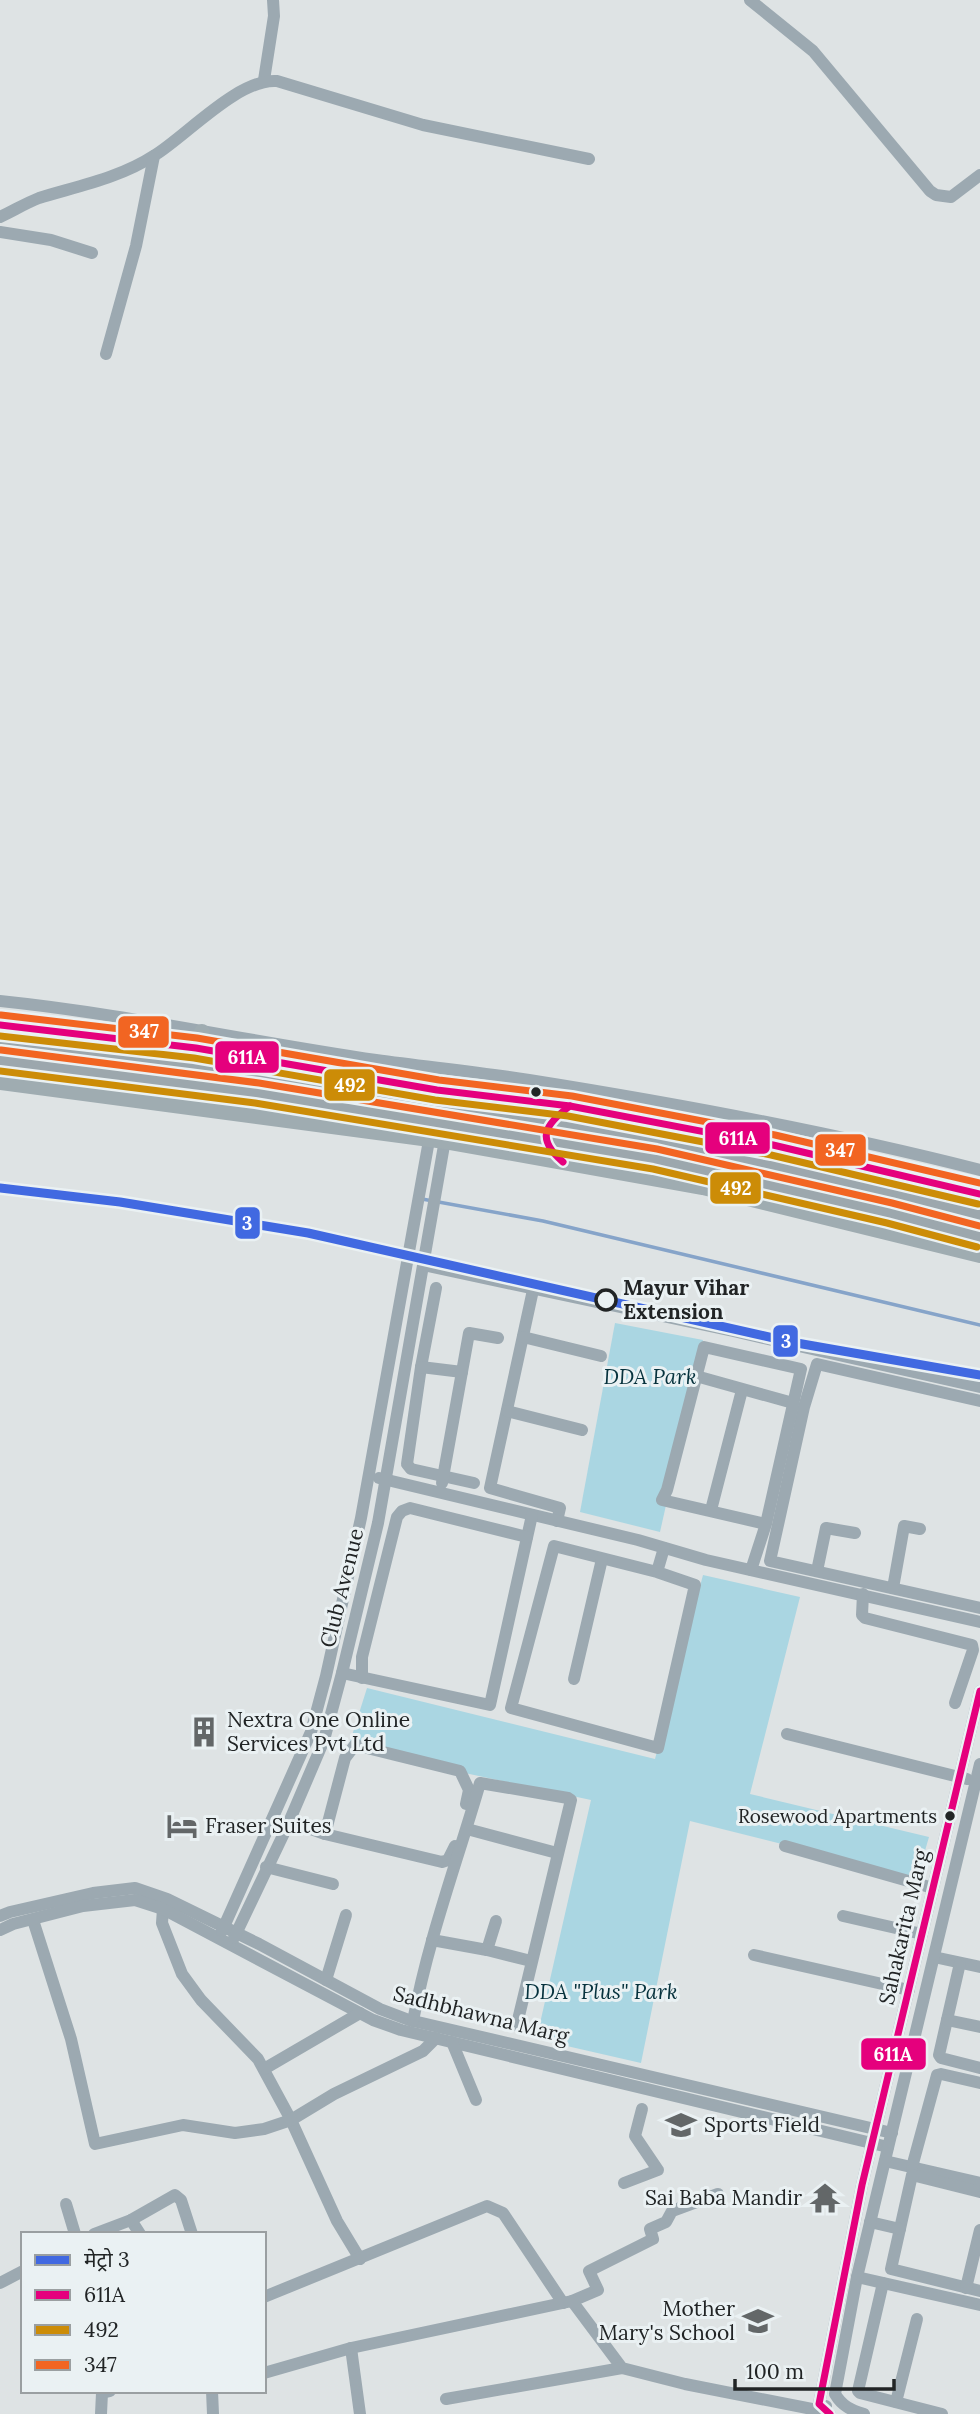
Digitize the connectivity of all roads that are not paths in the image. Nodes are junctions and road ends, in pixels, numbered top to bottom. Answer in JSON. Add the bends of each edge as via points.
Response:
{"nodes":[{"id":1,"x":273,"y":0,"type":"edge"},
{"id":2,"x":750,"y":0,"type":"edge"},
{"id":3,"x":264,"y":80,"type":"junction"},
{"id":4,"x":154,"y":156,"type":"junction"},
{"id":5,"x":589,"y":159,"type":"dead end"},
{"id":6,"x":980,"y":175,"type":"edge"},
{"id":7,"x":0,"y":217,"type":"edge"},
{"id":8,"x":0,"y":232,"type":"edge"},
{"id":9,"x":92,"y":253,"type":"dead end"},
{"id":10,"x":106,"y":355,"type":"dead end"},
{"id":11,"x":0,"y":1001,"type":"edge"},
{"id":12,"x":0,"y":1025,"type":"edge"},
{"id":13,"x":202,"y":1032,"type":"junction"},
{"id":14,"x":0,"y":1041,"type":"edge"},
{"id":15,"x":196,"y":1048,"type":"junction"},
{"id":16,"x":0,"y":1060,"type":"edge"},
{"id":17,"x":0,"y":1082,"type":"edge"},
{"id":18,"x":445,"y":1091,"type":"junction"},
{"id":19,"x":570,"y":1106,"type":"junction"},
{"id":20,"x":437,"y":1140,"type":"junction"},
{"id":21,"x":563,"y":1162,"type":"junction"},
{"id":22,"x":980,"y":1170,"type":"edge"},
{"id":23,"x":980,"y":1194,"type":"edge"},
{"id":24,"x":978,"y":1216,"type":"edge"},
{"id":25,"x":980,"y":1237,"type":"edge"},
{"id":26,"x":980,"y":1255,"type":"edge"},
{"id":27,"x":424,"y":1265,"type":"junction"},
{"id":28,"x":436,"y":1288,"type":"dead end"},
{"id":29,"x":533,"y":1290,"type":"junction"},
{"id":30,"x":523,"y":1337,"type":"junction"},
{"id":31,"x":498,"y":1338,"type":"dead end"},
{"id":32,"x":601,"y":1356,"type":"dead end"},
{"id":33,"x":421,"y":1367,"type":"junction"},
{"id":34,"x":462,"y":1372,"type":"junction"},
{"id":35,"x":696,"y":1376,"type":"junction"},
{"id":36,"x":980,"y":1387,"type":"edge"},
{"id":37,"x":742,"y":1390,"type":"junction"},
{"id":38,"x":980,"y":1401,"type":"edge"},
{"id":39,"x":793,"y":1403,"type":"junction"},
{"id":40,"x":507,"y":1411,"type":"junction"},
{"id":41,"x":582,"y":1430,"type":"dead end"},
{"id":42,"x":368,"y":1475,"type":"junction"},
{"id":43,"x":443,"y":1476,"type":"junction"},
{"id":44,"x":386,"y":1480,"type":"junction"},
{"id":45,"x":474,"y":1483,"type":"dead end"},
{"id":46,"x":440,"y":1493,"type":"junction"},
{"id":47,"x":711,"y":1510,"type":"junction"},
{"id":48,"x":532,"y":1515,"type":"junction"},
{"id":49,"x":557,"y":1521,"type":"junction"},
{"id":50,"x":766,"y":1524,"type":"junction"},
{"id":51,"x":920,"y":1529,"type":"dead end"},
{"id":52,"x":855,"y":1533,"type":"dead end"},
{"id":53,"x":527,"y":1537,"type":"junction"},
{"id":54,"x":664,"y":1548,"type":"junction"},
{"id":55,"x":602,"y":1559,"type":"junction"},
{"id":56,"x":779,"y":1563,"type":"junction"},
{"id":57,"x":751,"y":1570,"type":"junction"},
{"id":58,"x":657,"y":1572,"type":"junction"},
{"id":59,"x":817,"y":1572,"type":"junction"},
{"id":60,"x":775,"y":1576,"type":"junction"},
{"id":61,"x":893,"y":1588,"type":"junction"},
{"id":62,"x":863,"y":1594,"type":"junction"},
{"id":63,"x":980,"y":1608,"type":"edge"},
{"id":64,"x":980,"y":1622,"type":"edge"},
{"id":65,"x":342,"y":1673,"type":"junction"},
{"id":66,"x":362,"y":1678,"type":"junction"},
{"id":67,"x":574,"y":1679,"type":"dead end"},
{"id":68,"x":980,"y":1690,"type":"edge"},
{"id":69,"x":955,"y":1703,"type":"dead end"},
{"id":70,"x":787,"y":1734,"type":"dead end"},
{"id":71,"x":980,"y":1764,"type":"edge"},
{"id":72,"x":960,"y":1776,"type":"junction"},
{"id":73,"x":978,"y":1782,"type":"edge"},
{"id":74,"x":289,"y":1821,"type":"junction"},
{"id":75,"x":467,"y":1829,"type":"junction"},
{"id":76,"x":325,"y":1834,"type":"junction"},
{"id":77,"x":785,"y":1846,"type":"dead end"},
{"id":78,"x":557,"y":1853,"type":"junction"},
{"id":79,"x":266,"y":1867,"type":"junction"},
{"id":80,"x":333,"y":1884,"type":"dead end"},
{"id":81,"x":933,"y":1888,"type":"junction"},
{"id":82,"x":163,"y":1909,"type":"junction"},
{"id":83,"x":346,"y":1915,"type":"dead end"},
{"id":84,"x":0,"y":1916,"type":"edge"},
{"id":85,"x":843,"y":1916,"type":"dead end"},
{"id":86,"x":33,"y":1920,"type":"junction"},
{"id":87,"x":496,"y":1921,"type":"dead end"},
{"id":88,"x":0,"y":1930,"type":"edge"},
{"id":89,"x":222,"y":1932,"type":"junction"},
{"id":90,"x":922,"y":1934,"type":"junction"},
{"id":91,"x":234,"y":1939,"type":"junction"},
{"id":92,"x":432,"y":1940,"type":"junction"},
{"id":93,"x":487,"y":1950,"type":"junction"},
{"id":94,"x":754,"y":1955,"type":"dead end"},
{"id":95,"x":934,"y":1957,"type":"junction"},
{"id":96,"x":531,"y":1961,"type":"junction"},
{"id":97,"x":960,"y":1963,"type":"junction"},
{"id":98,"x":980,"y":1967,"type":"edge"},
{"id":99,"x":326,"y":1980,"type":"junction"},
{"id":100,"x":909,"y":1990,"type":"junction"},
{"id":101,"x":416,"y":2001,"type":"junction"},
{"id":102,"x":360,"y":2013,"type":"junction"},
{"id":103,"x":947,"y":2020,"type":"junction"},
{"id":104,"x":413,"y":2021,"type":"junction"},
{"id":105,"x":979,"y":2024,"type":"edge"},
{"id":106,"x":436,"y":2038,"type":"junction"},
{"id":107,"x":452,"y":2042,"type":"junction"},
{"id":108,"x":980,"y":2068,"type":"edge"},
{"id":109,"x":264,"y":2069,"type":"junction"},
{"id":110,"x":980,"y":2083,"type":"edge"},
{"id":111,"x":476,"y":2100,"type":"dead end"},
{"id":112,"x":642,"y":2109,"type":"dead end"},
{"id":113,"x":291,"y":2120,"type":"junction"},
{"id":114,"x":876,"y":2129,"type":"junction"},
{"id":115,"x":892,"y":2133,"type":"junction"},
{"id":116,"x":872,"y":2144,"type":"junction"},
{"id":117,"x":887,"y":2154,"type":"junction"},
{"id":118,"x":912,"y":2167,"type":"junction"},
{"id":119,"x":624,"y":2183,"type":"dead end"},
{"id":120,"x":980,"y":2183,"type":"edge"},
{"id":121,"x":980,"y":2192,"type":"edge"},
{"id":122,"x":718,"y":2194,"type":"dead end"},
{"id":123,"x":66,"y":2204,"type":"dead end"},
{"id":124,"x":131,"y":2220,"type":"junction"},
{"id":125,"x":870,"y":2222,"type":"junction"},
{"id":126,"x":900,"y":2229,"type":"junction"},
{"id":127,"x":980,"y":2230,"type":"edge"},
{"id":128,"x":74,"y":2232,"type":"edge"},
{"id":129,"x":99,"y":2232,"type":"edge"},
{"id":130,"x":139,"y":2232,"type":"edge"},
{"id":131,"x":191,"y":2232,"type":"edge"},
{"id":132,"x":360,"y":2259,"type":"junction"},
{"id":133,"x":21,"y":2272,"type":"edge"},
{"id":134,"x":857,"y":2277,"type":"junction"},
{"id":135,"x":0,"y":2283,"type":"edge"},
{"id":136,"x":883,"y":2283,"type":"junction"},
{"id":137,"x":966,"y":2288,"type":"junction"},
{"id":138,"x":980,"y":2291,"type":"edge"},
{"id":139,"x":266,"y":2296,"type":"edge"},
{"id":140,"x":568,"y":2302,"type":"junction"},
{"id":141,"x":980,"y":2305,"type":"edge"},
{"id":142,"x":916,"y":2319,"type":"dead end"},
{"id":143,"x":351,"y":2348,"type":"junction"},
{"id":144,"x":622,"y":2368,"type":"junction"},
{"id":145,"x":266,"y":2372,"type":"edge"},
{"id":146,"x":102,"y":2393,"type":"edge"},
{"id":147,"x":212,"y":2393,"type":"edge"},
{"id":148,"x":446,"y":2399,"type":"dead end"},
{"id":149,"x":839,"y":2399,"type":"junction"},
{"id":150,"x":896,"y":2402,"type":"junction"},
{"id":151,"x":826,"y":2411,"type":"edge"},
{"id":152,"x":101,"y":2414,"type":"edge"},
{"id":153,"x":205,"y":2414,"type":"edge"},
{"id":154,"x":213,"y":2414,"type":"edge"},
{"id":155,"x":360,"y":2414,"type":"edge"},
{"id":156,"x":864,"y":2414,"type":"edge"},
{"id":157,"x":942,"y":2414,"type":"edge"}],
"edges":[{"from":1,"to":3,"type":"street"},
{"from":2,"to":6,"type":"street","via":[[813,51],[930,191],[951,197]]},
{"from":3,"to":4,"type":"street","via":[[205,116]]},
{"from":3,"to":5,"type":"street","via":[[423,125]]},
{"from":4,"to":7,"type":"street"},
{"from":4,"to":10,"type":"street","via":[[136,246]]},
{"from":8,"to":9,"type":"street","via":[[51,240]]},
{"from":11,"to":13,"type":"street"},
{"from":12,"to":15,"type":"main road"},
{"from":13,"to":15,"type":"main road"},
{"from":13,"to":22,"type":"street","via":[[667,1103],[874,1143]]},
{"from":14,"to":24,"type":"highway","bridge":true,"via":[[558,1119]]},
{"from":15,"to":18,"type":"main road"},
{"from":16,"to":25,"type":"highway","bridge":true,"via":[[257,1093],[655,1159]]},
{"from":17,"to":20,"type":"main road"},
{"from":18,"to":19,"type":"main road"},
{"from":18,"to":20,"type":"street"},
{"from":19,"to":21,"type":"main road","via":[[551,1120],[545,1134],[549,1150]]},
{"from":19,"to":23,"type":"main road","via":[[773,1145]]},
{"from":20,"to":21,"type":"main road"},
{"from":20,"to":27,"type":"street","name":"Club Avenue","via":[[437,1187]]},
{"from":20,"to":42,"type":"street","name":"Club Avenue","via":[[422,1185]]},
{"from":21,"to":26,"type":"main road","via":[[703,1187]]},
{"from":27,"to":29,"type":"street"},
{"from":27,"to":44,"type":"street","name":"Club Avenue"},
{"from":28,"to":33,"type":"street"},
{"from":29,"to":30,"type":"street"},
{"from":29,"to":36,"type":"street"},
{"from":30,"to":32,"type":"street"},
{"from":30,"to":40,"type":"street"},
{"from":31,"to":34,"type":"street","via":[[469,1333]]},
{"from":33,"to":34,"type":"street"},
{"from":33,"to":43,"type":"street","via":[[407,1464]]},
{"from":34,"to":43,"type":"street"},
{"from":35,"to":37,"type":"street"},
{"from":35,"to":39,"type":"street","via":[[705,1347],[801,1369]]},
{"from":35,"to":47,"type":"street","via":[[662,1500]]},
{"from":37,"to":39,"type":"street"},
{"from":37,"to":47,"type":"street"},
{"from":38,"to":56,"type":"street","via":[[817,1364],[770,1561]]},
{"from":39,"to":50,"type":"street"},
{"from":40,"to":41,"type":"street"},
{"from":40,"to":49,"type":"street","via":[[490,1488],[560,1508]]},
{"from":42,"to":44,"type":"street"},
{"from":42,"to":89,"type":"street","name":"Club Avenue","via":[[311,1732]]},
{"from":43,"to":45,"type":"street"},
{"from":43,"to":46,"type":"street"},
{"from":44,"to":46,"type":"street"},
{"from":44,"to":65,"type":"street","name":"Club Avenue"},
{"from":46,"to":48,"type":"street"},
{"from":47,"to":50,"type":"street"},
{"from":48,"to":49,"type":"street"},
{"from":48,"to":53,"type":"street"},
{"from":49,"to":54,"type":"street"},
{"from":50,"to":57,"type":"street"},
{"from":51,"to":61,"type":"street","via":[[905,1527]]},
{"from":52,"to":59,"type":"street","via":[[826,1528]]},
{"from":53,"to":66,"type":"street","via":[[410,1508],[402,1511],[362,1657]]},
{"from":53,"to":66,"type":"street","via":[[490,1705]]},
{"from":54,"to":57,"type":"street"},
{"from":54,"to":58,"type":"street"},
{"from":55,"to":58,"type":"street"},
{"from":55,"to":58,"type":"street","via":[[554,1546],[511,1708],[658,1748],[695,1584]]},
{"from":55,"to":67,"type":"street"},
{"from":56,"to":59,"type":"street"},
{"from":56,"to":60,"type":"street"},
{"from":57,"to":60,"type":"street"},
{"from":59,"to":61,"type":"street"},
{"from":60,"to":62,"type":"street"},
{"from":61,"to":63,"type":"street"},
{"from":62,"to":64,"type":"street"},
{"from":62,"to":69,"type":"street","via":[[865,1618],[972,1645]]},
{"from":65,"to":66,"type":"street"},
{"from":65,"to":74,"type":"street","name":"Club Avenue","via":[[324,1740]]},
{"from":68,"to":72,"type":"street","name":"Sahakarita Marg"},
{"from":70,"to":72,"type":"street"},
{"from":71,"to":73,"type":"street","name":"Sahakarita Marg"},
{"from":72,"to":73,"type":"street"},
{"from":72,"to":81,"type":"street","name":"Sahakarita Marg"},
{"from":73,"to":95,"type":"street","name":"Sahakarita Marg"},
{"from":74,"to":76,"type":"street"},
{"from":74,"to":79,"type":"street","name":"Club Avenue"},
{"from":75,"to":78,"type":"street"},
{"from":75,"to":78,"type":"street","via":[[480,1783],[568,1798]]},
{"from":75,"to":92,"type":"street"},
{"from":76,"to":76,"type":"street","via":[[345,1758],[355,1745],[453,1768],[468,1784],[449,1860]]},
{"from":77,"to":81,"type":"street"},
{"from":78,"to":96,"type":"street"},
{"from":79,"to":80,"type":"street"},
{"from":79,"to":91,"type":"street","name":"Club Avenue"},
{"from":81,"to":90,"type":"street","name":"Sahakarita Marg"},
{"from":82,"to":86,"type":"street","name":"Sadhbhawna Marg","via":[[135,1900],[83,1906]]},
{"from":82,"to":89,"type":"street","name":"Sadhbhawna Marg"},
{"from":82,"to":109,"type":"street","via":[[162,1923],[182,1974]]},
{"from":83,"to":99,"type":"street"},
{"from":84,"to":89,"type":"street","name":"Sadhbhawna Marg","via":[[93,1893],[135,1888],[167,1899]]},
{"from":85,"to":90,"type":"street"},
{"from":86,"to":88,"type":"street","name":"Sadhbhawna Marg"},
{"from":86,"to":113,"type":"street","via":[[71,2039],[95,2144],[183,2125],[234,2133]]},
{"from":87,"to":93,"type":"street"},
{"from":89,"to":91,"type":"street","name":"Sadhbhawna Marg"},
{"from":90,"to":100,"type":"street","name":"Sahakarita Marg"},
{"from":91,"to":99,"type":"street","name":"Sadhbhawna Marg"},
{"from":91,"to":102,"type":"street","name":"Sadhbhawna Marg"},
{"from":92,"to":93,"type":"street"},
{"from":92,"to":101,"type":"street"},
{"from":93,"to":96,"type":"street"},
{"from":94,"to":100,"type":"street"},
{"from":95,"to":97,"type":"street"},
{"from":95,"to":115,"type":"street","name":"Sahakarita Marg"},
{"from":96,"to":101,"type":"street","via":[[517,2024]]},
{"from":97,"to":98,"type":"street"},
{"from":97,"to":103,"type":"street"},
{"from":99,"to":104,"type":"street","name":"Sadhbhawna Marg"},
{"from":100,"to":114,"type":"street","name":"Sahakarita Marg"},
{"from":101,"to":104,"type":"street"},
{"from":102,"to":106,"type":"street","name":"Sadhbhawna Marg"},
{"from":102,"to":109,"type":"street"},
{"from":103,"to":105,"type":"street"},
{"from":103,"to":108,"type":"street","via":[[940,2057]]},
{"from":104,"to":114,"type":"street","name":"Sadhbhawna Marg"},
{"from":106,"to":107,"type":"street","name":"Sadhbhawna Marg"},
{"from":106,"to":113,"type":"street","via":[[423,2051]]},
{"from":107,"to":111,"type":"street"},
{"from":107,"to":116,"type":"street","name":"Sadhbhawna Marg"},
{"from":109,"to":113,"type":"street"},
{"from":110,"to":118,"type":"street","via":[[937,2076]]},
{"from":112,"to":119,"type":"street","via":[[635,2136],[658,2170]]},
{"from":113,"to":132,"type":"street","via":[[337,2221]]},
{"from":114,"to":115,"type":"street","name":"Sadhbhawna Marg"},
{"from":114,"to":116,"type":"street","name":"Sahakarita Marg"},
{"from":115,"to":117,"type":"street","name":"Sahakarita Marg"},
{"from":116,"to":117,"type":"street","name":"Sadhbhawna Marg"},
{"from":116,"to":151,"type":"street","name":"Sahakarita Marg","via":[[819,2404]]},
{"from":117,"to":118,"type":"street","name":"Sadhbhawna Marg"},
{"from":117,"to":125,"type":"street","name":"Sahakarita Marg"},
{"from":118,"to":120,"type":"street","name":"Sadhbhawna Marg"},
{"from":121,"to":126,"type":"street","via":[[912,2175]]},
{"from":122,"to":140,"type":"street","via":[[672,2211],[666,2222],[650,2229],[653,2239],[589,2271],[598,2290]]},
{"from":123,"to":128,"type":"street"},
{"from":124,"to":129,"type":"street"},
{"from":124,"to":130,"type":"street"},
{"from":124,"to":131,"type":"street","via":[[175,2195]]},
{"from":125,"to":126,"type":"street"},
{"from":125,"to":134,"type":"street","name":"Sahakarita Marg"},
{"from":126,"to":137,"type":"street","via":[[891,2269]]},
{"from":127,"to":137,"type":"street"},
{"from":132,"to":139,"type":"street"},
{"from":132,"to":140,"type":"street","via":[[486,2206],[503,2213]]},
{"from":133,"to":135,"type":"street"},
{"from":134,"to":136,"type":"street"},
{"from":134,"to":149,"type":"street","name":"Sahakarita Marg","via":[[835,2394]]},
{"from":136,"to":141,"type":"street"},
{"from":136,"to":150,"type":"street","via":[[858,2390]]},
{"from":137,"to":138,"type":"street"},
{"from":140,"to":143,"type":"street"},
{"from":140,"to":144,"type":"street"},
{"from":142,"to":150,"type":"street"},
{"from":143,"to":145,"type":"street"},
{"from":143,"to":155,"type":"street"},
{"from":144,"to":148,"type":"street"},
{"from":144,"to":151,"type":"street","via":[[685,2385]]},
{"from":146,"to":152,"type":"street"},
{"from":147,"to":154,"type":"street"},
{"from":149,"to":151,"type":"street"},
{"from":149,"to":156,"type":"street"},
{"from":150,"to":157,"type":"street"},
{"from":153,"to":154,"type":"street"}]}
